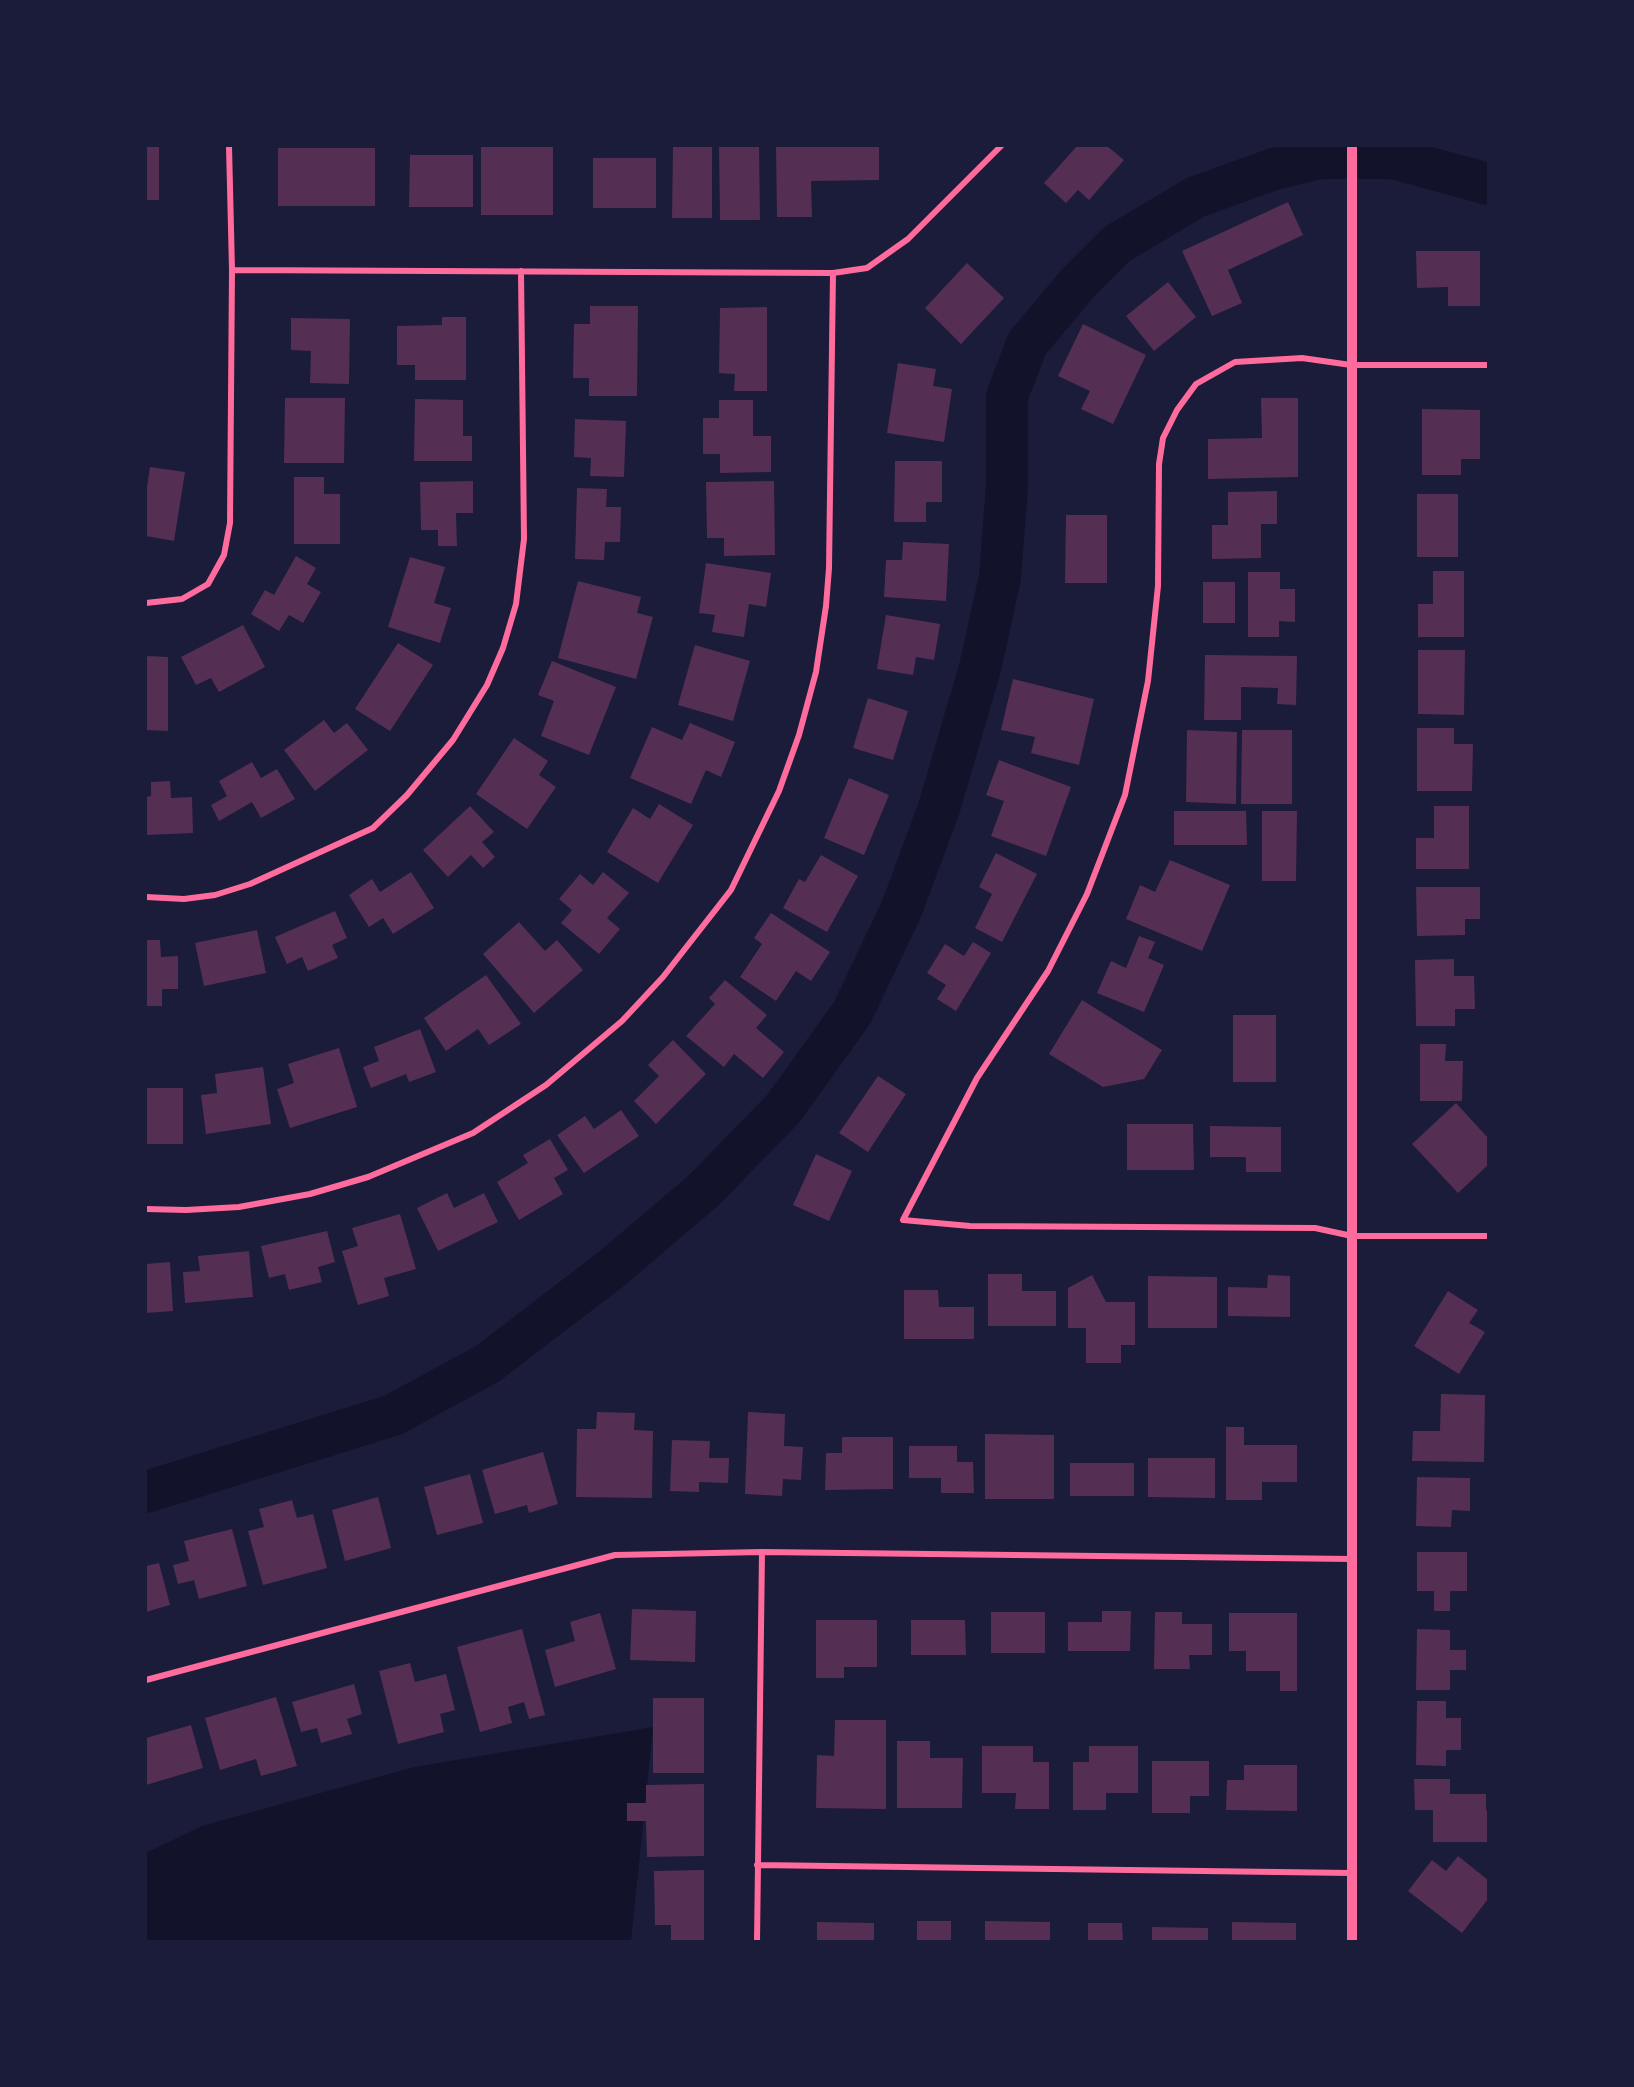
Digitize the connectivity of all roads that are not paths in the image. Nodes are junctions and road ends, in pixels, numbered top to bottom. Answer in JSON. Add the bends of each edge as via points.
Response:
{"nodes":[{"id":1,"x":230,"y":146,"type":"edge"},
{"id":2,"x":1001,"y":146,"type":"edge"},
{"id":3,"x":1352,"y":146,"type":"edge"},
{"id":4,"x":232,"y":270,"type":"junction"},
{"id":5,"x":520,"y":271,"type":"junction"},
{"id":6,"x":833,"y":273,"type":"junction"},
{"id":7,"x":1351,"y":365,"type":"junction"},
{"id":8,"x":1488,"y":365,"type":"edge"},
{"id":9,"x":146,"y":603,"type":"edge"},
{"id":10,"x":146,"y":897,"type":"edge"},
{"id":11,"x":146,"y":1209,"type":"edge"},
{"id":12,"x":1352,"y":1236,"type":"junction"},
{"id":13,"x":1488,"y":1236,"type":"edge"},
{"id":14,"x":762,"y":1552,"type":"junction"},
{"id":15,"x":1352,"y":1559,"type":"junction"},
{"id":16,"x":146,"y":1680,"type":"edge"},
{"id":17,"x":757,"y":1866,"type":"junction"},
{"id":18,"x":1351,"y":1873,"type":"junction"},
{"id":19,"x":757,"y":1941,"type":"edge"},
{"id":20,"x":1352,"y":1941,"type":"edge"}],
"edges":[{"from":1,"to":4,"type":"street"},
{"from":2,"to":6,"type":"street","via":[[908,239],[867,268]]},
{"from":3,"to":7,"type":"street"},
{"from":4,"to":5,"type":"street"},
{"from":4,"to":9,"type":"street","via":[[230,523],[224,555],[208,584],[182,599]]},
{"from":5,"to":6,"type":"street"},
{"from":5,"to":10,"type":"street","via":[[524,538],[516,604],[504,648],[487,685],[453,740],[373,828],[250,884],[184,899]]},
{"from":6,"to":11,"type":"street","via":[[829,568],[816,672],[779,791],[731,890],[663,977],[622,1021],[546,1085],[473,1133],[368,1177],[310,1194],[238,1207]]},
{"from":7,"to":8,"type":"street"},
{"from":7,"to":12,"type":"street"},
{"from":7,"to":12,"type":"street","via":[[1302,358],[1235,362],[1197,384],[1177,410],[1163,438],[1159,464],[1158,586],[1148,681],[1125,795],[1087,894],[1048,971],[977,1078],[903,1220],[970,1226],[1315,1228]]},
{"from":12,"to":13,"type":"street"},
{"from":12,"to":15,"type":"street"},
{"from":14,"to":15,"type":"street"},
{"from":14,"to":16,"type":"street","via":[[615,1555]]},
{"from":14,"to":17,"type":"street"},
{"from":15,"to":18,"type":"street"},
{"from":17,"to":18,"type":"street"},
{"from":17,"to":19,"type":"street"},
{"from":18,"to":20,"type":"street"}]}
